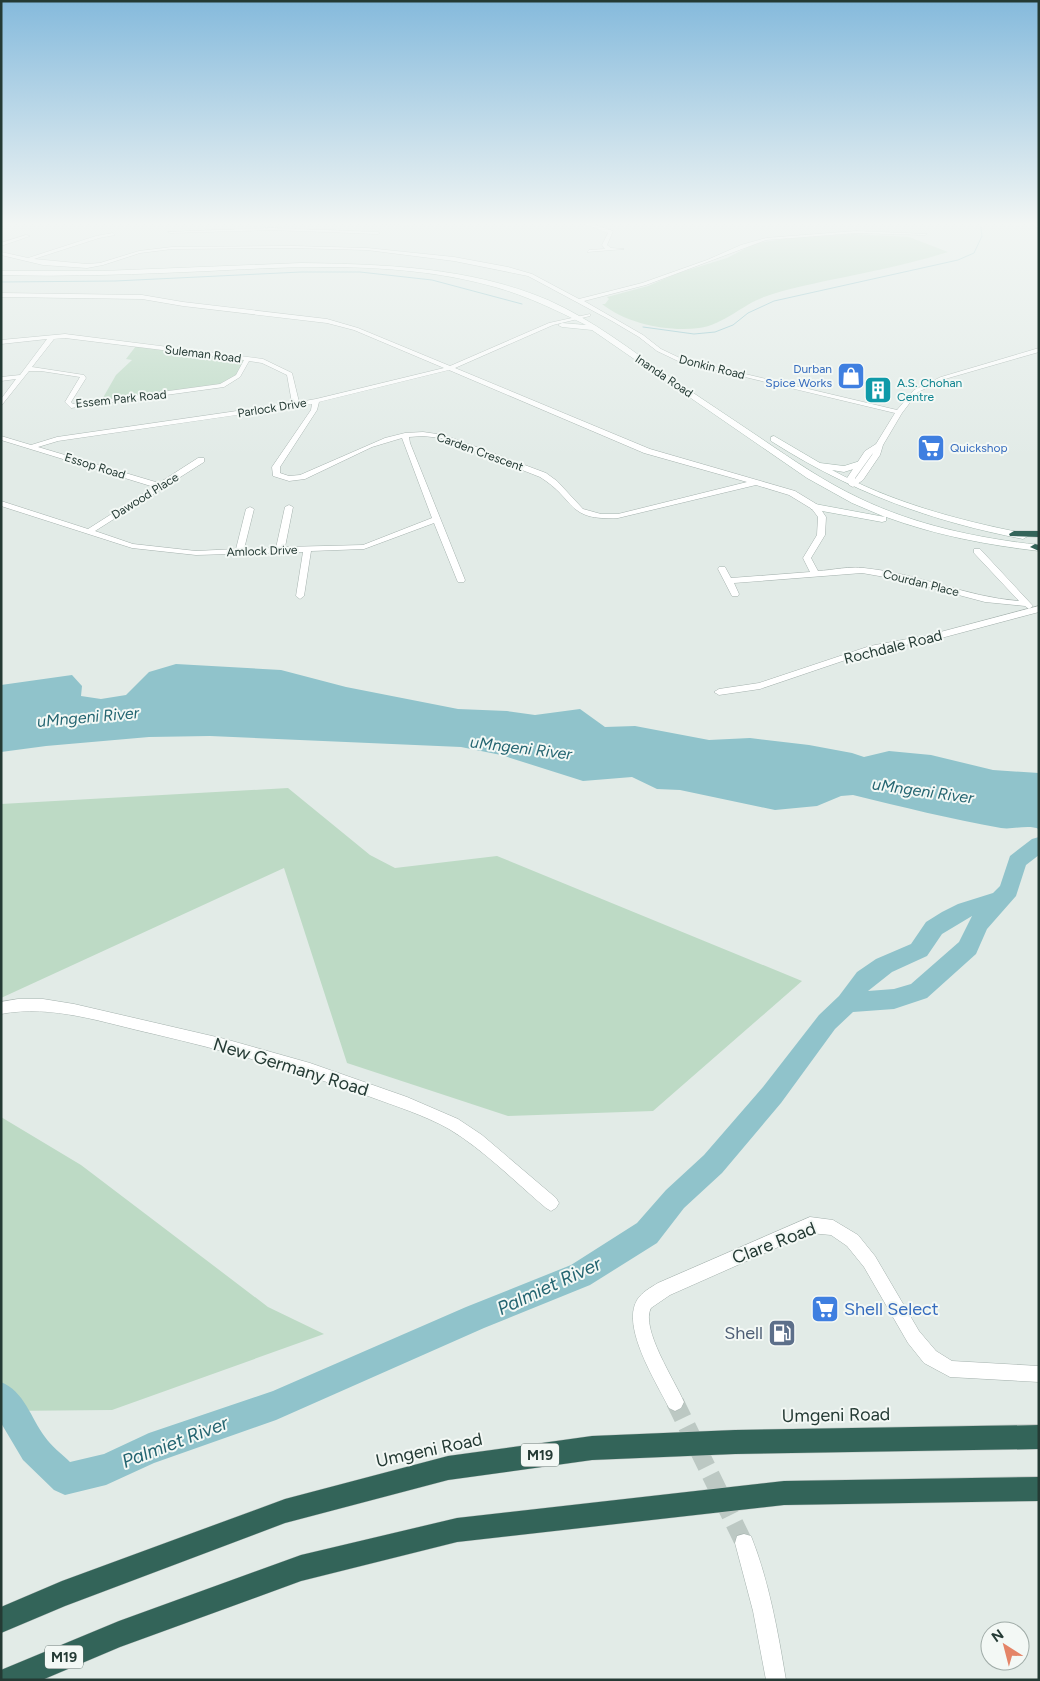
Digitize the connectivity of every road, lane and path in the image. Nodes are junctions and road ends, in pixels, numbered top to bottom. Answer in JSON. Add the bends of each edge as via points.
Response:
{"nodes":[{"id":1,"x":162,"y":300,"type":"edge"},
{"id":2,"x":542,"y":300,"type":"edge"},
{"id":3,"x":555,"y":300,"type":"edge"},
{"id":4,"x":579,"y":301,"type":"edge"},
{"id":5,"x":560,"y":308,"type":"junction"},
{"id":6,"x":585,"y":317,"type":"junction"},
{"id":7,"x":551,"y":324,"type":"junction"},
{"id":8,"x":562,"y":325,"type":"junction"},
{"id":9,"x":536,"y":332,"type":"junction"},
{"id":10,"x":600,"y":332,"type":"junction"},
{"id":11,"x":52,"y":337,"type":"junction"},
{"id":12,"x":1,"y":342,"type":"edge"},
{"id":13,"x":639,"y":348,"type":"dead end"},
{"id":14,"x":1039,"y":350,"type":"edge"},
{"id":15,"x":648,"y":354,"type":"dead end"},
{"id":16,"x":656,"y":359,"type":"dead end"},
{"id":17,"x":247,"y":360,"type":"junction"},
{"id":18,"x":470,"y":360,"type":"junction"},
{"id":19,"x":433,"y":361,"type":"junction"},
{"id":20,"x":451,"y":368,"type":"junction"},
{"id":21,"x":28,"y":369,"type":"junction"},
{"id":22,"x":22,"y":377,"type":"junction"},
{"id":23,"x":1,"y":379,"type":"edge"},
{"id":24,"x":316,"y":402,"type":"junction"},
{"id":25,"x":1,"y":404,"type":"edge"},
{"id":26,"x":296,"y":405,"type":"junction"},
{"id":27,"x":899,"y":412,"type":"junction"},
{"id":28,"x":763,"y":432,"type":"dead end"},
{"id":29,"x":405,"y":435,"type":"junction"},
{"id":30,"x":1,"y":438,"type":"edge"},
{"id":31,"x":878,"y":445,"type":"junction"},
{"id":32,"x":31,"y":447,"type":"junction"},
{"id":33,"x":803,"y":458,"type":"junction"},
{"id":34,"x":202,"y":460,"type":"dead end"},
{"id":35,"x":860,"y":464,"type":"junction"},
{"id":36,"x":756,"y":482,"type":"junction"},
{"id":37,"x":824,"y":484,"type":"junction"},
{"id":38,"x":853,"y":485,"type":"junction"},
{"id":39,"x":160,"y":486,"type":"junction"},
{"id":40,"x":1,"y":503,"type":"edge"},
{"id":41,"x":289,"y":507,"type":"dead end"},
{"id":42,"x":815,"y":507,"type":"junction"},
{"id":43,"x":250,"y":510,"type":"dead end"},
{"id":44,"x":841,"y":512,"type":"junction"},
{"id":45,"x":822,"y":517,"type":"junction"},
{"id":46,"x":436,"y":519,"type":"junction"},
{"id":47,"x":88,"y":532,"type":"junction"},
{"id":48,"x":1039,"y":534,"type":"edge"},
{"id":49,"x":1011,"y":539,"type":"junction"},
{"id":50,"x":1038,"y":545,"type":"edge"},
{"id":51,"x":307,"y":549,"type":"junction"},
{"id":52,"x":280,"y":550,"type":"junction"},
{"id":53,"x":977,"y":551,"type":"dead end"},
{"id":54,"x":240,"y":552,"type":"junction"},
{"id":55,"x":722,"y":568,"type":"dead end"},
{"id":56,"x":815,"y":573,"type":"junction"},
{"id":57,"x":461,"y":580,"type":"dead end"},
{"id":58,"x":729,"y":581,"type":"junction"},
{"id":59,"x":735,"y":594,"type":"dead end"},
{"id":60,"x":300,"y":596,"type":"dead end"},
{"id":61,"x":1035,"y":609,"type":"edge"},
{"id":62,"x":719,"y":692,"type":"dead end"},
{"id":63,"x":1,"y":1008,"type":"edge"},
{"id":64,"x":551,"y":1204,"type":"dead end"},
{"id":65,"x":1039,"y":1374,"type":"edge"},
{"id":66,"x":675,"y":1402,"type":"tunnel mouth"},
{"id":67,"x":1039,"y":1437,"type":"edge"},
{"id":68,"x":1039,"y":1489,"type":"edge"},
{"id":69,"x":744,"y":1543,"type":"tunnel mouth"},
{"id":70,"x":1,"y":1620,"type":"edge"},
{"id":71,"x":9,"y":1680,"type":"edge"},
{"id":72,"x":776,"y":1680,"type":"edge"}],
"edges":[{"from":1,"to":19,"type":"street","via":[[320,320],[356,329]]},
{"from":2,"to":5,"type":"main road","name":"Inanda Road"},
{"from":3,"to":6,"type":"main road","name":"Inanda Road"},
{"from":4,"to":27,"type":"street","name":"Donkin Road","via":[[680,360]]},
{"from":5,"to":6,"type":"main road","name":"Inanda Road"},
{"from":5,"to":7,"type":"main road","via":[[565,316]]},
{"from":6,"to":7,"type":"street","name":"Parlock Drive"},
{"from":6,"to":8,"type":"street","name":"Parlock Drive"},
{"from":6,"to":10,"type":"main road","name":"Inanda Road"},
{"from":6,"to":13,"type":"main road","name":"Inanda Road"},
{"from":7,"to":9,"type":"street","name":"Parlock Drive"},
{"from":8,"to":9,"type":"street","name":"Parlock Drive"},
{"from":8,"to":10,"type":"main road","via":[[583,326]]},
{"from":9,"to":18,"type":"street","name":"Parlock Drive"},
{"from":10,"to":37,"type":"main road","name":"Inanda Road"},
{"from":11,"to":12,"type":"street","name":"Suleman Road"},
{"from":11,"to":17,"type":"street","name":"Suleman Road"},
{"from":11,"to":21,"type":"street"},
{"from":14,"to":27,"type":"street","via":[[930,383],[910,396]]},
{"from":15,"to":16,"type":"main road","name":"Inanda Road"},
{"from":17,"to":21,"type":"street","name":"Essem Park Road","via":[[238,376],[222,386],[80,406],[71,406],[68,402],[82,376]]},
{"from":17,"to":26,"type":"street","name":"Suleman Road","via":[[270,363],[290,374]]},
{"from":18,"to":19,"type":"street"},
{"from":18,"to":20,"type":"street","name":"Parlock Drive"},
{"from":19,"to":20,"type":"street"},
{"from":20,"to":24,"type":"street","name":"Parlock Drive"},
{"from":20,"to":36,"type":"street","via":[[647,451]]},
{"from":21,"to":22,"type":"street"},
{"from":22,"to":23,"type":"street"},
{"from":22,"to":25,"type":"street"},
{"from":24,"to":26,"type":"street","name":"Parlock Drive"},
{"from":24,"to":29,"type":"street","name":"Carden Crescent","via":[[276,467],[279,476],[302,477],[377,442]]},
{"from":26,"to":32,"type":"street","name":"Parlock Drive","via":[[57,439]]},
{"from":27,"to":31,"type":"street"},
{"from":28,"to":33,"type":"main road"},
{"from":29,"to":36,"type":"street","name":"Carden Crescent","via":[[442,436],[543,475],[556,483],[580,512],[596,517],[618,516]]},
{"from":29,"to":46,"type":"street"},
{"from":30,"to":32,"type":"street"},
{"from":31,"to":35,"type":"street"},
{"from":31,"to":38,"type":"street","via":[[876,455]]},
{"from":32,"to":39,"type":"street","name":"Essop Road"},
{"from":33,"to":35,"type":"main road","via":[[839,469]]},
{"from":33,"to":38,"type":"main road"},
{"from":34,"to":39,"type":"street","name":"Dawood Place"},
{"from":35,"to":38,"type":"street","via":[[851,478]]},
{"from":36,"to":42,"type":"street","via":[[792,493]]},
{"from":37,"to":38,"type":"main road"},
{"from":37,"to":49,"type":"main road","name":"Inanda Road","via":[[858,502],[910,521],[949,532]]},
{"from":38,"to":49,"type":"main road","via":[[859,494],[904,512]]},
{"from":39,"to":47,"type":"street","name":"Dawood Place"},
{"from":40,"to":47,"type":"street","name":"Amlock Drive"},
{"from":41,"to":52,"type":"street"},
{"from":42,"to":44,"type":"main road"},
{"from":42,"to":45,"type":"street"},
{"from":43,"to":54,"type":"street"},
{"from":44,"to":45,"type":"main road"},
{"from":44,"to":49,"type":"main road","via":[[998,544]]},
{"from":45,"to":56,"type":"street","via":[[821,535],[808,558]]},
{"from":46,"to":51,"type":"street","name":"Amlock Drive","via":[[364,547]]},
{"from":46,"to":57,"type":"street"},
{"from":47,"to":54,"type":"street","name":"Amlock Drive","via":[[132,546],[183,552]]},
{"from":48,"to":49,"type":"highway"},
{"from":49,"to":50,"type":"main road","name":"Inanda Road"},
{"from":51,"to":52,"type":"street","name":"Amlock Drive"},
{"from":51,"to":60,"type":"street"},
{"from":52,"to":54,"type":"street","name":"Amlock Drive"},
{"from":53,"to":61,"type":"street"},
{"from":55,"to":58,"type":"street"},
{"from":56,"to":58,"type":"street","name":"Courdan Place"},
{"from":56,"to":61,"type":"street","name":"Courdan Place","via":[[868,570]]},
{"from":58,"to":59,"type":"street"},
{"from":61,"to":62,"type":"street","name":"Rochdale Road","via":[[930,638],[873,648],[760,686]]},
{"from":63,"to":64,"type":"street","name":"New Germany Road","via":[[18,1004],[74,1010],[225,1044],[310,1068],[453,1124],[478,1140]]},
{"from":65,"to":66,"type":"street","name":"Clare Road","via":[[950,1369],[937,1365],[914,1339],[865,1255],[838,1229],[818,1224],[673,1285],[649,1297],[643,1304],[640,1322],[644,1338]]},
{"from":67,"to":70,"type":"highway","name":"Umgeni Road","number":"M19","via":[[592,1448],[448,1468],[285,1511]]},
{"from":68,"to":71,"type":"highway","number":"M19","via":[[784,1493],[458,1530],[300,1568],[119,1634]]},
{"from":69,"to":72,"type":"street","via":[[770,1635]]}]}
